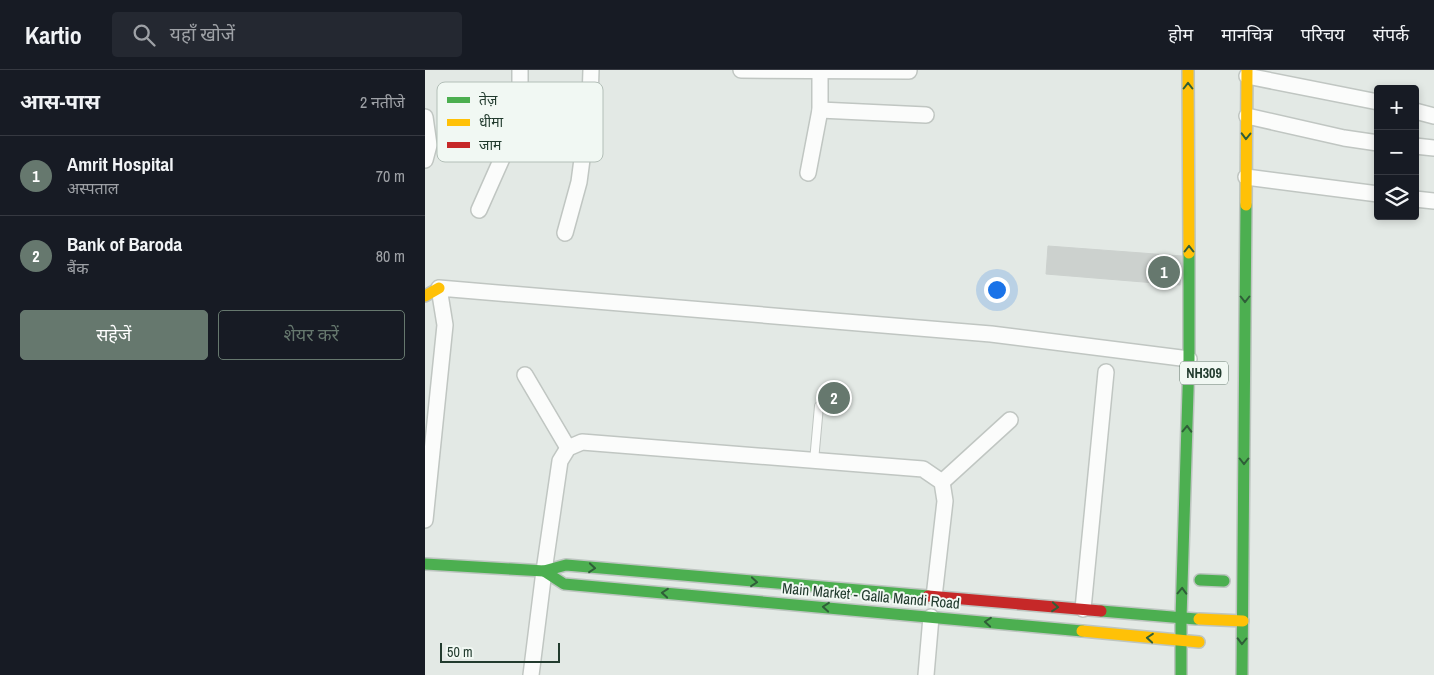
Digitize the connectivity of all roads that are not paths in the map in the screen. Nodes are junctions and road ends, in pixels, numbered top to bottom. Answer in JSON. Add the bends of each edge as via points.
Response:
{"nodes":[{"id":1,"x":741,"y":70,"type":"edge"},
{"id":2,"x":820,"y":70,"type":"edge"},
{"id":3,"x":1188,"y":70,"type":"edge"},
{"id":4,"x":909,"y":71,"type":"dead end"},
{"id":5,"x":1247,"y":73,"type":"edge"},
{"id":6,"x":1374,"y":101,"type":"edge"},
{"id":7,"x":819,"y":110,"type":"junction"},
{"id":8,"x":1419,"y":112,"type":"edge"},
{"id":9,"x":926,"y":115,"type":"dead end"},
{"id":10,"x":1247,"y":116,"type":"junction"},
{"id":11,"x":1434,"y":116,"type":"edge"},
{"id":12,"x":425,"y":117,"type":"edge"},
{"id":13,"x":1374,"y":142,"type":"edge"},
{"id":14,"x":1419,"y":146,"type":"edge"},
{"id":15,"x":1434,"y":148,"type":"edge"},
{"id":16,"x":425,"y":160,"type":"edge"},
{"id":17,"x":500,"y":162,"type":"edge"},
{"id":18,"x":582,"y":162,"type":"edge"},
{"id":19,"x":808,"y":173,"type":"dead end"},
{"id":20,"x":1241,"y":177,"type":"junction"},
{"id":21,"x":1374,"y":194,"type":"edge"},
{"id":22,"x":1419,"y":199,"type":"edge"},
{"id":23,"x":1434,"y":201,"type":"edge"},
{"id":24,"x":479,"y":210,"type":"dead end"},
{"id":25,"x":565,"y":233,"type":"dead end"},
{"id":26,"x":1204,"y":270,"type":"dead end"},
{"id":27,"x":1189,"y":272,"type":"junction"},
{"id":28,"x":439,"y":288,"type":"junction"},
{"id":29,"x":425,"y":296,"type":"edge"},
{"id":30,"x":1193,"y":359,"type":"junction"},
{"id":31,"x":1106,"y":372,"type":"dead end"},
{"id":32,"x":525,"y":375,"type":"dead end"},
{"id":33,"x":819,"y":406,"type":"dead end"},
{"id":34,"x":1010,"y":420,"type":"dead end"},
{"id":35,"x":568,"y":448,"type":"junction"},
{"id":36,"x":814,"y":461,"type":"junction"},
{"id":37,"x":942,"y":482,"type":"junction"},
{"id":38,"x":425,"y":520,"type":"edge"},
{"id":39,"x":425,"y":564,"type":"edge"},
{"id":40,"x":544,"y":571,"type":"junction"},
{"id":41,"x":1200,"y":580,"type":"dead end"},
{"id":42,"x":1224,"y":581,"type":"dead end"},
{"id":43,"x":934,"y":597,"type":"junction"},
{"id":44,"x":1083,"y":609,"type":"junction"},
{"id":45,"x":1199,"y":614,"type":"junction"},
{"id":46,"x":931,"y":617,"type":"junction"},
{"id":47,"x":1181,"y":618,"type":"junction"},
{"id":48,"x":1243,"y":621,"type":"junction"},
{"id":49,"x":1181,"y":640,"type":"junction"},
{"id":50,"x":531,"y":675,"type":"edge"},
{"id":51,"x":926,"y":675,"type":"edge"},
{"id":52,"x":1181,"y":675,"type":"edge"},
{"id":53,"x":1242,"y":675,"type":"edge"}],
"edges":[{"from":1,"to":2,"type":"street"},
{"from":2,"to":4,"type":"street"},
{"from":2,"to":7,"type":"street"},
{"from":27,"to":3,"type":"main road","one_way":true},
{"from":5,"to":6,"type":"street"},
{"from":5,"to":10,"type":"main road"},
{"from":7,"to":9,"type":"street"},
{"from":7,"to":19,"type":"street"},
{"from":8,"to":11,"type":"street"},
{"from":10,"to":13,"type":"street"},
{"from":10,"to":20,"type":"main road","one_way":true},
{"from":12,"to":16,"type":"street","via":[[429,145]]},
{"from":14,"to":15,"type":"street"},
{"from":17,"to":24,"type":"street"},
{"from":18,"to":25,"type":"street"},
{"from":20,"to":21,"type":"street"},
{"from":20,"to":48,"type":"main road","one_way":true},
{"from":22,"to":23,"type":"street"},
{"from":26,"to":27,"type":"main road"},
{"from":27,"to":30,"type":"main road"},
{"from":28,"to":29,"type":"main road"},
{"from":28,"to":30,"type":"street","via":[[991,334]]},
{"from":28,"to":38,"type":"street","via":[[445,325]]},
{"from":47,"to":30,"type":"main road","one_way":true},
{"from":31,"to":44,"type":"street"},
{"from":32,"to":35,"type":"street"},
{"from":33,"to":36,"type":"lane"},
{"from":34,"to":37,"type":"street"},
{"from":35,"to":36,"type":"street","via":[[582,442]]},
{"from":35,"to":40,"type":"street","via":[[560,462]]},
{"from":36,"to":37,"type":"street","via":[[923,469]]},
{"from":37,"to":43,"type":"street","via":[[945,501]]},
{"from":39,"to":40,"type":"main road","name":"Main Market - Galla Mandi Road"},
{"from":40,"to":43,"type":"main road","name":"Main Market - Galla Mandi Road","one_way":true,"via":[[566,565]]},
{"from":46,"to":40,"type":"main road","name":"Main Market - Galla Mandi Road","one_way":true,"via":[[564,584]]},
{"from":40,"to":50,"type":"street"},
{"from":41,"to":42,"type":"main road"},
{"from":43,"to":44,"type":"main road","name":"Main Market - Galla Mandi Road","one_way":true},
{"from":43,"to":46,"type":"main road"},
{"from":44,"to":47,"type":"main road","name":"Main Market - Galla Mandi Road"},
{"from":45,"to":47,"type":"main road","name":"Main Market - Galla Mandi Road"},
{"from":45,"to":48,"type":"main road","name":"Main Market - Galla Mandi Road"},
{"from":45,"to":49,"type":"main road","name":"Main Market - Galla Mandi Road","via":[[1199,646]]},
{"from":49,"to":46,"type":"main road","name":"Main Market - Galla Mandi Road","one_way":true},
{"from":46,"to":51,"type":"street"},
{"from":47,"to":49,"type":"main road"},
{"from":48,"to":53,"type":"main road","one_way":true},
{"from":49,"to":52,"type":"main road"}]}
